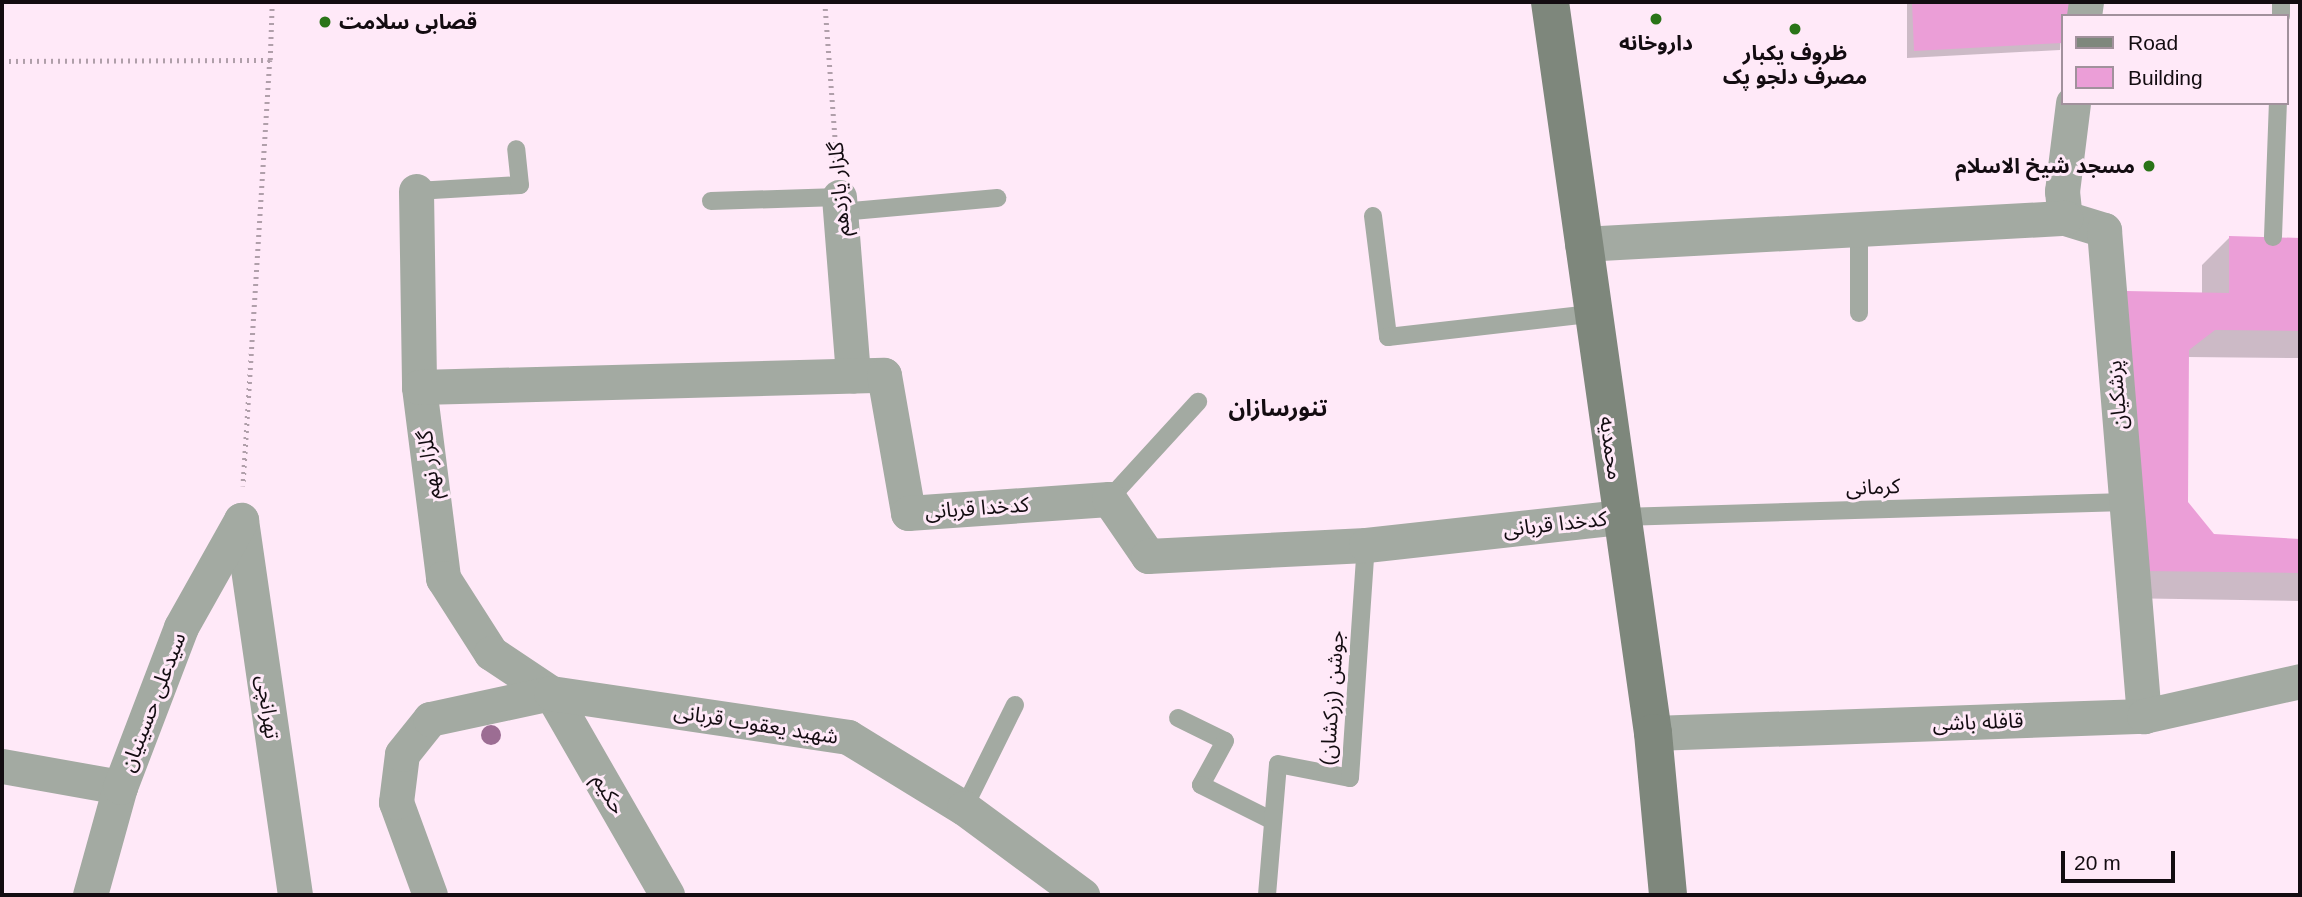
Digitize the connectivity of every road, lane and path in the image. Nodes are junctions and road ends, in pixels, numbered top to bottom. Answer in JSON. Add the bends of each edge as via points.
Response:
{"nodes":[{"id":1,"x":272,"y":2,"type":"edge"},
{"id":2,"x":825,"y":2,"type":"edge"},
{"id":3,"x":1550,"y":2,"type":"edge"},
{"id":4,"x":270,"y":60,"type":"junction"},
{"id":5,"x":2,"y":61,"type":"edge"},
{"id":6,"x":2073,"y":105,"type":"edge"},
{"id":7,"x":2278,"y":105,"type":"edge"},
{"id":8,"x":516,"y":149,"type":"dead end"},
{"id":9,"x":416,"y":191,"type":"joint"},
{"id":10,"x":997,"y":198,"type":"dead end"},
{"id":11,"x":711,"y":201,"type":"dead end"},
{"id":12,"x":840,"y":204,"type":"junction"},
{"id":13,"x":1373,"y":216,"type":"dead end"},
{"id":14,"x":2065,"y":218,"type":"junction"},
{"id":15,"x":1859,"y":229,"type":"junction"},
{"id":16,"x":2273,"y":237,"type":"dead end"},
{"id":17,"x":1582,"y":244,"type":"junction"},
{"id":18,"x":1859,"y":313,"type":"dead end"},
{"id":19,"x":1591,"y":314,"type":"junction"},
{"id":20,"x":853,"y":375,"type":"junction"},
{"id":21,"x":419,"y":387,"type":"junction"},
{"id":22,"x":1198,"y":402,"type":"dead end"},
{"id":23,"x":1109,"y":499,"type":"junction"},
{"id":24,"x":2126,"y":502,"type":"junction"},
{"id":25,"x":1621,"y":517,"type":"junction"},
{"id":26,"x":241,"y":520,"type":"junction"},
{"id":27,"x":1366,"y":545,"type":"junction"},
{"id":28,"x":2300,"y":681,"type":"edge"},
{"id":29,"x":551,"y":693,"type":"junction"},
{"id":30,"x":1015,"y":705,"type":"dead end"},
{"id":31,"x":2144,"y":716,"type":"junction"},
{"id":32,"x":1178,"y":718,"type":"dead end"},
{"id":33,"x":1653,"y":733,"type":"junction"},
{"id":34,"x":2,"y":766,"type":"edge"},
{"id":35,"x":120,"y":787,"type":"junction"},
{"id":36,"x":964,"y":808,"type":"junction"},
{"id":37,"x":1273,"y":821,"type":"junction"},
{"id":38,"x":90,"y":895,"type":"edge"},
{"id":39,"x":295,"y":895,"type":"edge"},
{"id":40,"x":430,"y":895,"type":"edge"},
{"id":41,"x":667,"y":895,"type":"edge"},
{"id":42,"x":1083,"y":895,"type":"edge"},
{"id":43,"x":1267,"y":895,"type":"edge"},
{"id":44,"x":1668,"y":895,"type":"edge"}],
"edges":[{"from":1,"to":4,"type":"path"},
{"from":2,"to":12,"type":"path","name":"گلزار یازدهم"},
{"from":3,"to":17,"type":"street","name":"محمدیه"},
{"from":4,"to":5,"type":"path"},
{"from":4,"to":26,"type":"path"},
{"from":6,"to":14,"type":"street","via":[[2062,191]]},
{"from":7,"to":16,"type":"lane"},
{"from":8,"to":9,"type":"lane","via":[[520,185]]},
{"from":9,"to":21,"type":"street","name":"گلزار نهم"},
{"from":10,"to":12,"type":"lane"},
{"from":11,"to":12,"type":"lane"},
{"from":12,"to":20,"type":"street","name":"گلزار یازدهم"},
{"from":13,"to":19,"type":"lane","via":[[1388,337]]},
{"from":14,"to":15,"type":"street"},
{"from":14,"to":24,"type":"street","name":"پزشکیان","via":[[2104,230]]},
{"from":15,"to":17,"type":"street"},
{"from":15,"to":18,"type":"lane"},
{"from":17,"to":19,"type":"street","name":"محمدیه"},
{"from":19,"to":25,"type":"street","name":"محمدیه"},
{"from":20,"to":21,"type":"street","name":"کدخدا قربانی"},
{"from":20,"to":23,"type":"street","name":"کدخدا قربانی","via":[[884,375],[908,513]]},
{"from":21,"to":29,"type":"street","name":"گلزار نهم","via":[[443,578],[491,653]]},
{"from":22,"to":23,"type":"lane"},
{"from":23,"to":27,"type":"street","name":"کدخدا قربانی","via":[[1149,556]]},
{"from":24,"to":25,"type":"lane","name":"کرمانی"},
{"from":24,"to":31,"type":"street","name":"پزشکیان"},
{"from":25,"to":27,"type":"street","name":"کدخدا قربانی"},
{"from":25,"to":33,"type":"street","name":"محمدیه"},
{"from":26,"to":35,"type":"street","name":"سیدعلی حسینیان","via":[[181,627]]},
{"from":26,"to":39,"type":"street","name":"تهرانچی"},
{"from":27,"to":37,"type":"lane","name":"جوشن (زرکشان)","via":[[1350,778],[1278,764]]},
{"from":28,"to":31,"type":"street","name":"قافله باشی"},
{"from":29,"to":36,"type":"street","name":"شهید یعقوب قربانی","via":[[848,737]]},
{"from":29,"to":40,"type":"street","via":[[430,719],[402,754],[396,802]]},
{"from":29,"to":41,"type":"street","name":"حکیم"},
{"from":30,"to":36,"type":"lane"},
{"from":31,"to":33,"type":"street","name":"قافله باشی"},
{"from":32,"to":37,"type":"lane","via":[[1225,741],[1201,785]]},
{"from":33,"to":44,"type":"street","name":"محمدیه"},
{"from":34,"to":35,"type":"street"},
{"from":35,"to":38,"type":"street","name":"سیدعلی حسینیان"},
{"from":36,"to":42,"type":"street","name":"شهید یعقوب قربانی"},
{"from":37,"to":43,"type":"lane","name":"جوشن (زرکشان)"}]}
